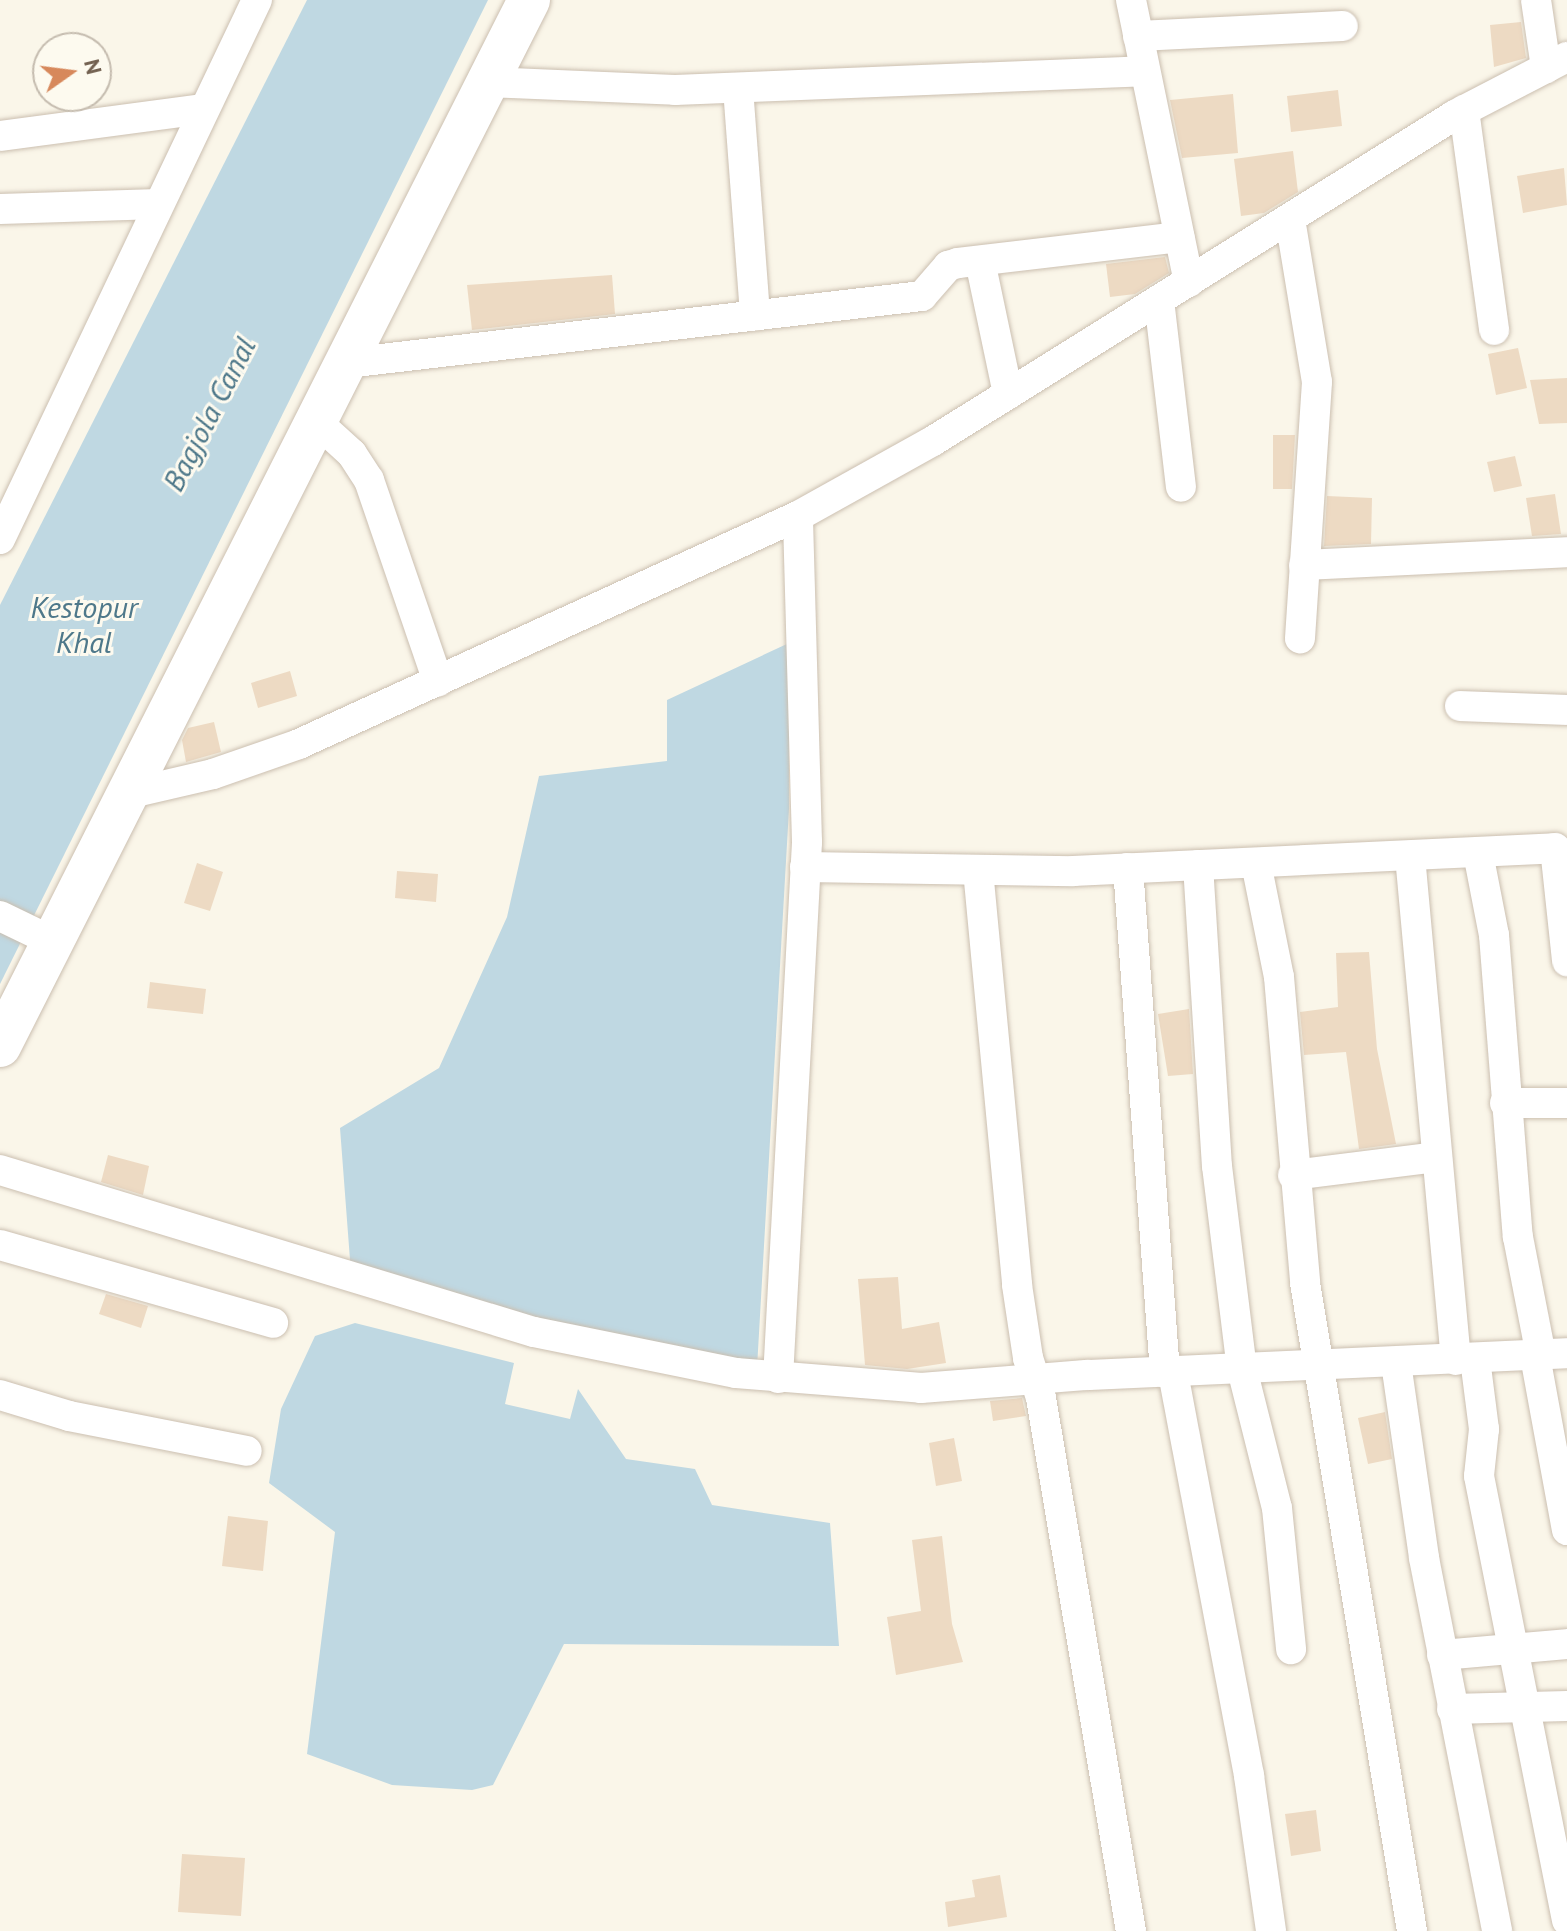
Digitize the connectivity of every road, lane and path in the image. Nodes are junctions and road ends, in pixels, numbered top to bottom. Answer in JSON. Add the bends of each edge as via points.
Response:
{"nodes":[{"id":1,"x":257,"y":0,"type":"edge"},
{"id":2,"x":529,"y":0,"type":"edge"},
{"id":3,"x":1131,"y":0,"type":"edge"},
{"id":4,"x":1536,"y":0,"type":"edge"},
{"id":5,"x":1343,"y":26,"type":"dead end"},
{"id":6,"x":1138,"y":36,"type":"junction"},
{"id":7,"x":1557,"y":62,"type":"edge"},
{"id":8,"x":1144,"y":71,"type":"junction"},
{"id":9,"x":487,"y":82,"type":"junction"},
{"id":10,"x":738,"y":88,"type":"junction"},
{"id":11,"x":202,"y":109,"type":"junction"},
{"id":12,"x":1464,"y":110,"type":"junction"},
{"id":13,"x":0,"y":136,"type":"edge"},
{"id":14,"x":159,"y":204,"type":"junction"},
{"id":15,"x":0,"y":209,"type":"edge"},
{"id":16,"x":1290,"y":219,"type":"junction"},
{"id":17,"x":1179,"y":237,"type":"junction"},
{"id":18,"x":980,"y":261,"type":"junction"},
{"id":19,"x":1189,"y":282,"type":"junction"},
{"id":20,"x":1159,"y":300,"type":"junction"},
{"id":21,"x":755,"y":315,"type":"junction"},
{"id":22,"x":1494,"y":330,"type":"dead end"},
{"id":23,"x":347,"y":363,"type":"junction"},
{"id":24,"x":1008,"y":394,"type":"junction"},
{"id":25,"x":317,"y":422,"type":"junction"},
{"id":26,"x":1181,"y":487,"type":"dead end"},
{"id":27,"x":12,"y":492,"type":"edge"},
{"id":28,"x":798,"y":516,"type":"junction"},
{"id":29,"x":0,"y":539,"type":"edge"},
{"id":30,"x":1567,"y":552,"type":"edge"},
{"id":31,"x":1304,"y":565,"type":"junction"},
{"id":32,"x":1300,"y":638,"type":"dead end"},
{"id":33,"x":438,"y":682,"type":"junction"},
{"id":34,"x":1460,"y":706,"type":"dead end"},
{"id":35,"x":1567,"y":710,"type":"edge"},
{"id":36,"x":123,"y":795,"type":"junction"},
{"id":37,"x":1478,"y":853,"type":"junction"},
{"id":38,"x":1410,"y":856,"type":"junction"},
{"id":39,"x":1256,"y":863,"type":"junction"},
{"id":40,"x":1198,"y":865,"type":"junction"},
{"id":41,"x":805,"y":867,"type":"junction"},
{"id":42,"x":1128,"y":868,"type":"junction"},
{"id":43,"x":978,"y":870,"type":"junction"},
{"id":44,"x":4,"y":917,"type":"edge"},
{"id":45,"x":52,"y":941,"type":"junction"},
{"id":46,"x":1567,"y":961,"type":"edge"},
{"id":47,"x":0,"y":1046,"type":"edge"},
{"id":48,"x":1505,"y":1103,"type":"junction"},
{"id":49,"x":1567,"y":1103,"type":"edge"},
{"id":50,"x":1437,"y":1157,"type":"junction"},
{"id":51,"x":0,"y":1170,"type":"edge"},
{"id":52,"x":1293,"y":1175,"type":"junction"},
{"id":53,"x":0,"y":1245,"type":"edge"},
{"id":54,"x":273,"y":1323,"type":"dead end"},
{"id":55,"x":1548,"y":1355,"type":"edge"},
{"id":56,"x":1466,"y":1360,"type":"junction"},
{"id":57,"x":1396,"y":1363,"type":"junction"},
{"id":58,"x":1317,"y":1365,"type":"junction"},
{"id":59,"x":1242,"y":1369,"type":"junction"},
{"id":60,"x":1169,"y":1373,"type":"junction"},
{"id":61,"x":778,"y":1378,"type":"junction"},
{"id":62,"x":1035,"y":1381,"type":"junction"},
{"id":63,"x":0,"y":1395,"type":"edge"},
{"id":64,"x":247,"y":1451,"type":"dead end"},
{"id":65,"x":1567,"y":1530,"type":"edge"},
{"id":66,"x":1567,"y":1644,"type":"edge"},
{"id":67,"x":1291,"y":1649,"type":"dead end"},
{"id":68,"x":1513,"y":1650,"type":"junction"},
{"id":69,"x":1442,"y":1655,"type":"junction"},
{"id":70,"x":1567,"y":1706,"type":"edge"},
{"id":71,"x":1525,"y":1707,"type":"junction"},
{"id":72,"x":1452,"y":1709,"type":"junction"},
{"id":73,"x":1567,"y":1920,"type":"edge"},
{"id":74,"x":1131,"y":1931,"type":"edge"},
{"id":75,"x":1271,"y":1931,"type":"edge"},
{"id":76,"x":1412,"y":1931,"type":"edge"},
{"id":77,"x":1497,"y":1931,"type":"edge"}],
"edges":[{"from":1,"to":11,"type":"street"},
{"from":2,"to":9,"type":"street"},
{"from":3,"to":6,"type":"street"},
{"from":4,"to":7,"type":"street"},
{"from":5,"to":6,"type":"street"},
{"from":6,"to":8,"type":"street"},
{"from":7,"to":12,"type":"street"},
{"from":8,"to":10,"type":"street"},
{"from":8,"to":17,"type":"street"},
{"from":9,"to":10,"type":"street"},
{"from":9,"to":23,"type":"street"},
{"from":10,"to":21,"type":"street"},
{"from":11,"to":13,"type":"street"},
{"from":11,"to":14,"type":"street"},
{"from":12,"to":16,"type":"street"},
{"from":12,"to":22,"type":"street"},
{"from":14,"to":15,"type":"street"},
{"from":14,"to":27,"type":"street"},
{"from":16,"to":19,"type":"street"},
{"from":16,"to":31,"type":"street","via":[[1317,382]]},
{"from":17,"to":18,"type":"street"},
{"from":17,"to":19,"type":"street"},
{"from":18,"to":21,"type":"street","via":[[948,266],[922,296]]},
{"from":18,"to":24,"type":"street"},
{"from":19,"to":20,"type":"street"},
{"from":20,"to":24,"type":"street"},
{"from":20,"to":26,"type":"street"},
{"from":21,"to":23,"type":"street"},
{"from":23,"to":25,"type":"street"},
{"from":24,"to":28,"type":"street"},
{"from":25,"to":33,"type":"street","via":[[352,454],[369,480]]},
{"from":25,"to":36,"type":"street"},
{"from":27,"to":29,"type":"street"},
{"from":28,"to":33,"type":"street"},
{"from":28,"to":41,"type":"street"},
{"from":30,"to":31,"type":"street"},
{"from":31,"to":32,"type":"street"},
{"from":33,"to":36,"type":"street","via":[[299,744],[213,774]]},
{"from":34,"to":35,"type":"street"},
{"from":36,"to":45,"type":"street"},
{"from":37,"to":38,"type":"street"},
{"from":37,"to":46,"type":"street","via":[[1555,848]]},
{"from":37,"to":48,"type":"street","via":[[1494,935]]},
{"from":38,"to":39,"type":"street"},
{"from":38,"to":50,"type":"street"},
{"from":39,"to":40,"type":"street"},
{"from":39,"to":52,"type":"street","via":[[1279,977]]},
{"from":40,"to":42,"type":"street"},
{"from":40,"to":59,"type":"street","via":[[1217,1166]]},
{"from":41,"to":43,"type":"street"},
{"from":41,"to":61,"type":"street"},
{"from":42,"to":43,"type":"street"},
{"from":42,"to":60,"type":"street"},
{"from":43,"to":62,"type":"street","via":[[1017,1285]]},
{"from":44,"to":45,"type":"street"},
{"from":45,"to":47,"type":"street"},
{"from":48,"to":49,"type":"street"},
{"from":48,"to":55,"type":"street","via":[[1518,1237]]},
{"from":50,"to":52,"type":"street"},
{"from":50,"to":56,"type":"street"},
{"from":51,"to":61,"type":"street","via":[[534,1332]]},
{"from":52,"to":58,"type":"street"},
{"from":53,"to":54,"type":"street"},
{"from":55,"to":56,"type":"street"},
{"from":55,"to":65,"type":"street"},
{"from":56,"to":57,"type":"street"},
{"from":56,"to":68,"type":"street","via":[[1484,1429],[1479,1476]]},
{"from":57,"to":58,"type":"street"},
{"from":57,"to":69,"type":"street"},
{"from":58,"to":59,"type":"street"},
{"from":58,"to":76,"type":"street"},
{"from":59,"to":60,"type":"street"},
{"from":59,"to":67,"type":"street","via":[[1277,1508]]},
{"from":60,"to":62,"type":"street"},
{"from":60,"to":75,"type":"street","via":[[1246,1761]]},
{"from":61,"to":62,"type":"street","via":[[886,1389]]},
{"from":62,"to":74,"type":"street"},
{"from":63,"to":64,"type":"street","via":[[69,1416]]},
{"from":66,"to":68,"type":"street"},
{"from":68,"to":69,"type":"street"},
{"from":68,"to":71,"type":"street"},
{"from":69,"to":72,"type":"street"},
{"from":70,"to":71,"type":"street"},
{"from":71,"to":72,"type":"street"},
{"from":71,"to":73,"type":"street"},
{"from":72,"to":77,"type":"street"}]}
